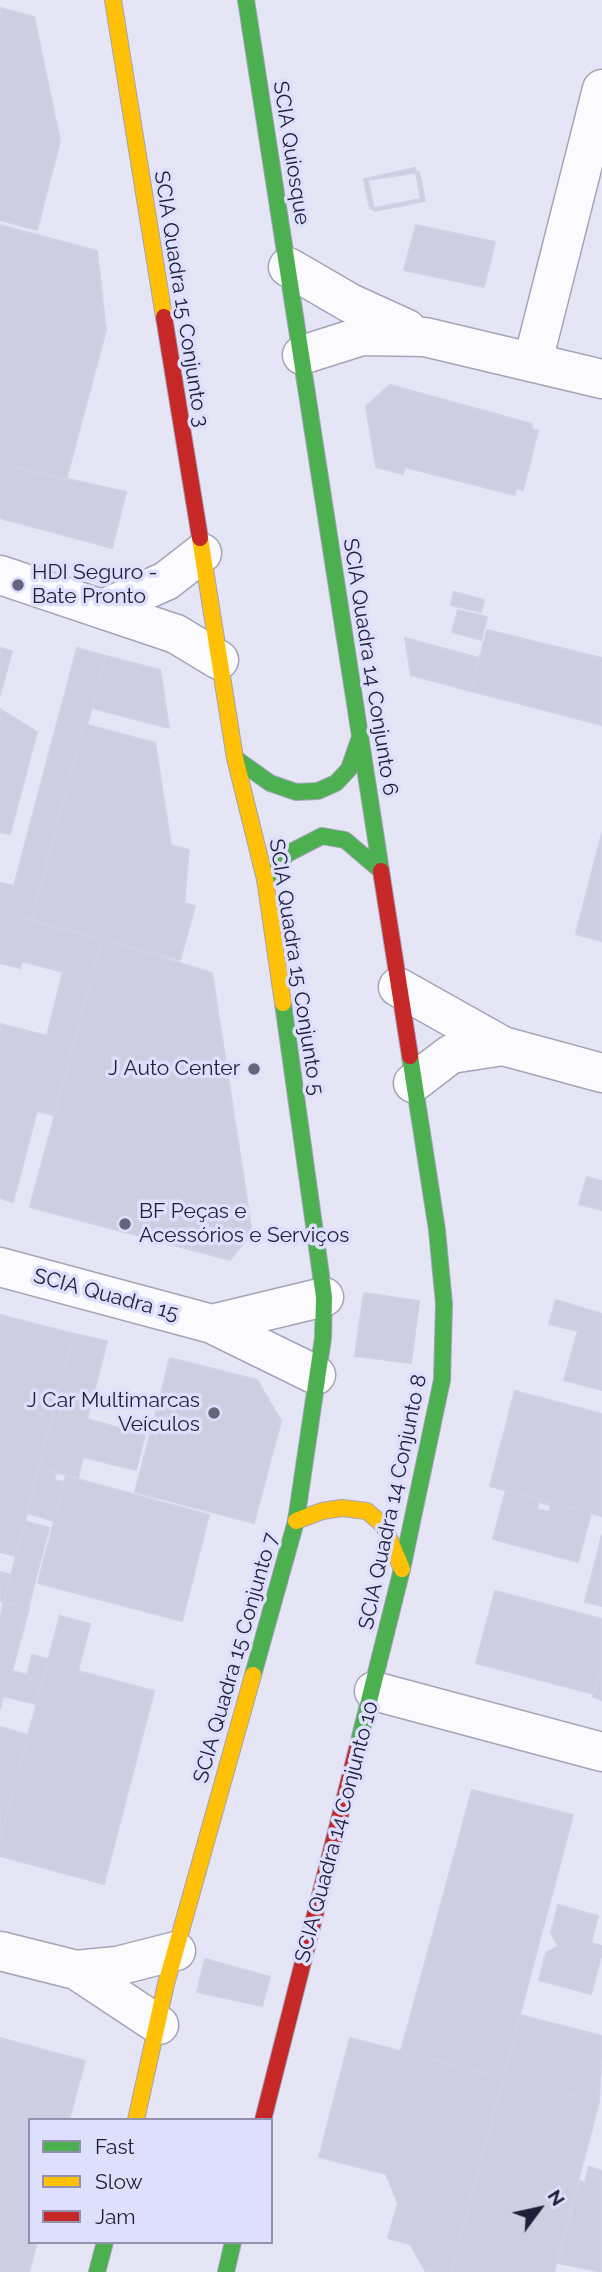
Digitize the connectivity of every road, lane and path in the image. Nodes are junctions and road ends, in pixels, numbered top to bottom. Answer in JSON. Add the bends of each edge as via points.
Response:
{"nodes":[{"id":1,"x":113,"y":0,"type":"edge"},
{"id":2,"x":246,"y":0,"type":"edge"},
{"id":3,"x":602,"y":89,"type":"edge"},
{"id":4,"x":288,"y":267,"type":"junction"},
{"id":5,"x":295,"y":312,"type":"joint"},
{"id":6,"x":425,"y":337,"type":"junction"},
{"id":7,"x":302,"y":355,"type":"junction"},
{"id":8,"x":533,"y":360,"type":"junction"},
{"id":9,"x":602,"y":379,"type":"edge"},
{"id":10,"x":202,"y":553,"type":"junction"},
{"id":11,"x":0,"y":575,"type":"edge"},
{"id":12,"x":211,"y":605,"type":"joint"},
{"id":13,"x":105,"y":608,"type":"junction"},
{"id":14,"x":219,"y":660,"type":"junction"},
{"id":15,"x":359,"y":740,"type":"junction"},
{"id":16,"x":234,"y":758,"type":"junction"},
{"id":17,"x":379,"y":869,"type":"junction"},
{"id":18,"x":265,"y":879,"type":"junction"},
{"id":19,"x":398,"y":987,"type":"junction"},
{"id":20,"x":406,"y":1028,"type":"joint"},
{"id":21,"x":503,"y":1046,"type":"junction"},
{"id":22,"x":602,"y":1073,"type":"edge"},
{"id":23,"x":413,"y":1083,"type":"junction"},
{"id":24,"x":0,"y":1267,"type":"edge"},
{"id":25,"x":324,"y":1297,"type":"junction"},
{"id":26,"x":212,"y":1324,"type":"junction"},
{"id":27,"x":323,"y":1338,"type":"joint"},
{"id":28,"x":316,"y":1375,"type":"junction"},
{"id":29,"x":296,"y":1521,"type":"junction"},
{"id":30,"x":402,"y":1569,"type":"junction"},
{"id":31,"x":374,"y":1691,"type":"junction"},
{"id":32,"x":602,"y":1752,"type":"edge"},
{"id":33,"x":0,"y":1951,"type":"edge"},
{"id":34,"x":171,"y":1968,"type":"junction"},
{"id":35,"x":76,"y":1970,"type":"junction"},
{"id":36,"x":159,"y":2025,"type":"junction"},
{"id":37,"x":136,"y":2118,"type":"edge"},
{"id":38,"x":264,"y":2118,"type":"edge"},
{"id":39,"x":104,"y":2244,"type":"edge"},
{"id":40,"x":233,"y":2244,"type":"edge"},
{"id":41,"x":97,"y":2272,"type":"edge"},
{"id":42,"x":226,"y":2272,"type":"edge"}],
"edges":[{"from":1,"to":10,"type":"main road","name":"SCIA Quadra 15 Conjunto 3"},
{"from":2,"to":4,"type":"main road","name":"SCIA Quiosque"},
{"from":3,"to":8,"type":"street"},
{"from":4,"to":5,"type":"main road","name":"SCIA Quiosque"},
{"from":4,"to":6,"type":"street","via":[[350,303]]},
{"from":5,"to":7,"type":"main road","name":"SCIA Quadra 14 Conjunto 6"},
{"from":6,"to":7,"type":"street","via":[[362,335]]},
{"from":6,"to":8,"type":"street"},
{"from":7,"to":15,"type":"main road","name":"SCIA Quadra 14 Conjunto 6"},
{"from":8,"to":9,"type":"street"},
{"from":10,"to":12,"type":"main road","name":"SCIA Quadra 15 Conjunto 3"},
{"from":10,"to":13,"type":"street","via":[[166,582]]},
{"from":11,"to":13,"type":"street"},
{"from":12,"to":14,"type":"main road","name":"SCIA Quadra 15 Conjunto 5"},
{"from":13,"to":14,"type":"street","via":[[176,634]]},
{"from":14,"to":16,"type":"main road","name":"SCIA Quadra 15 Conjunto 5"},
{"from":15,"to":16,"type":"main road","via":[[349,769],[336,783],[318,791],[296,792],[270,783]]},
{"from":15,"to":17,"type":"main road","name":"SCIA Quadra 14 Conjunto 6"},
{"from":16,"to":18,"type":"main road","name":"SCIA Quadra 15 Conjunto 5"},
{"from":17,"to":18,"type":"main road","via":[[345,840],[323,836],[287,854]]},
{"from":17,"to":19,"type":"main road","name":"SCIA Quadra 14 Conjunto 6"},
{"from":18,"to":25,"type":"main road","name":"SCIA Quadra 15 Conjunto 5"},
{"from":19,"to":20,"type":"main road","name":"SCIA Quadra 14 Conjunto 6"},
{"from":19,"to":21,"type":"street"},
{"from":20,"to":23,"type":"main road","name":"SCIA Quadra 14 Conjunto 8"},
{"from":21,"to":22,"type":"street"},
{"from":21,"to":23,"type":"street","via":[[451,1054]]},
{"from":23,"to":30,"type":"main road","name":"SCIA Quadra 14 Conjunto 8","via":[[444,1304],[442,1380]]},
{"from":24,"to":26,"type":"street","name":"SCIA Quadra 15"},
{"from":25,"to":26,"type":"street","name":"SCIA Quadra 15"},
{"from":25,"to":27,"type":"main road","name":"SCIA Quadra 15 Conjunto 5"},
{"from":26,"to":28,"type":"street","name":"SCIA Quadra 15"},
{"from":27,"to":28,"type":"main road","name":"SCIA Quadra 15 Conjunto 7"},
{"from":28,"to":29,"type":"main road","name":"SCIA Quadra 15 Conjunto 7"},
{"from":29,"to":30,"type":"main road","via":[[342,1508],[367,1511],[394,1542]]},
{"from":29,"to":34,"type":"main road","name":"SCIA Quadra 15 Conjunto 7"},
{"from":30,"to":31,"type":"main road","name":"SCIA Quadra 14 Conjunto 8"},
{"from":31,"to":32,"type":"street","name":"SCIA Quadra 14 Conjunto 10"},
{"from":31,"to":38,"type":"main road","name":"SCIA Quadra 14 Conjunto 10"},
{"from":33,"to":35,"type":"street"},
{"from":34,"to":35,"type":"street"},
{"from":34,"to":36,"type":"main road","name":"SCIA Quadra 15 Conjunto 7"},
{"from":35,"to":36,"type":"street"},
{"from":36,"to":37,"type":"main road","name":"SCIA Quadra 15 Conjunto 7"},
{"from":39,"to":41,"type":"main road"},
{"from":40,"to":42,"type":"main road"}]}
